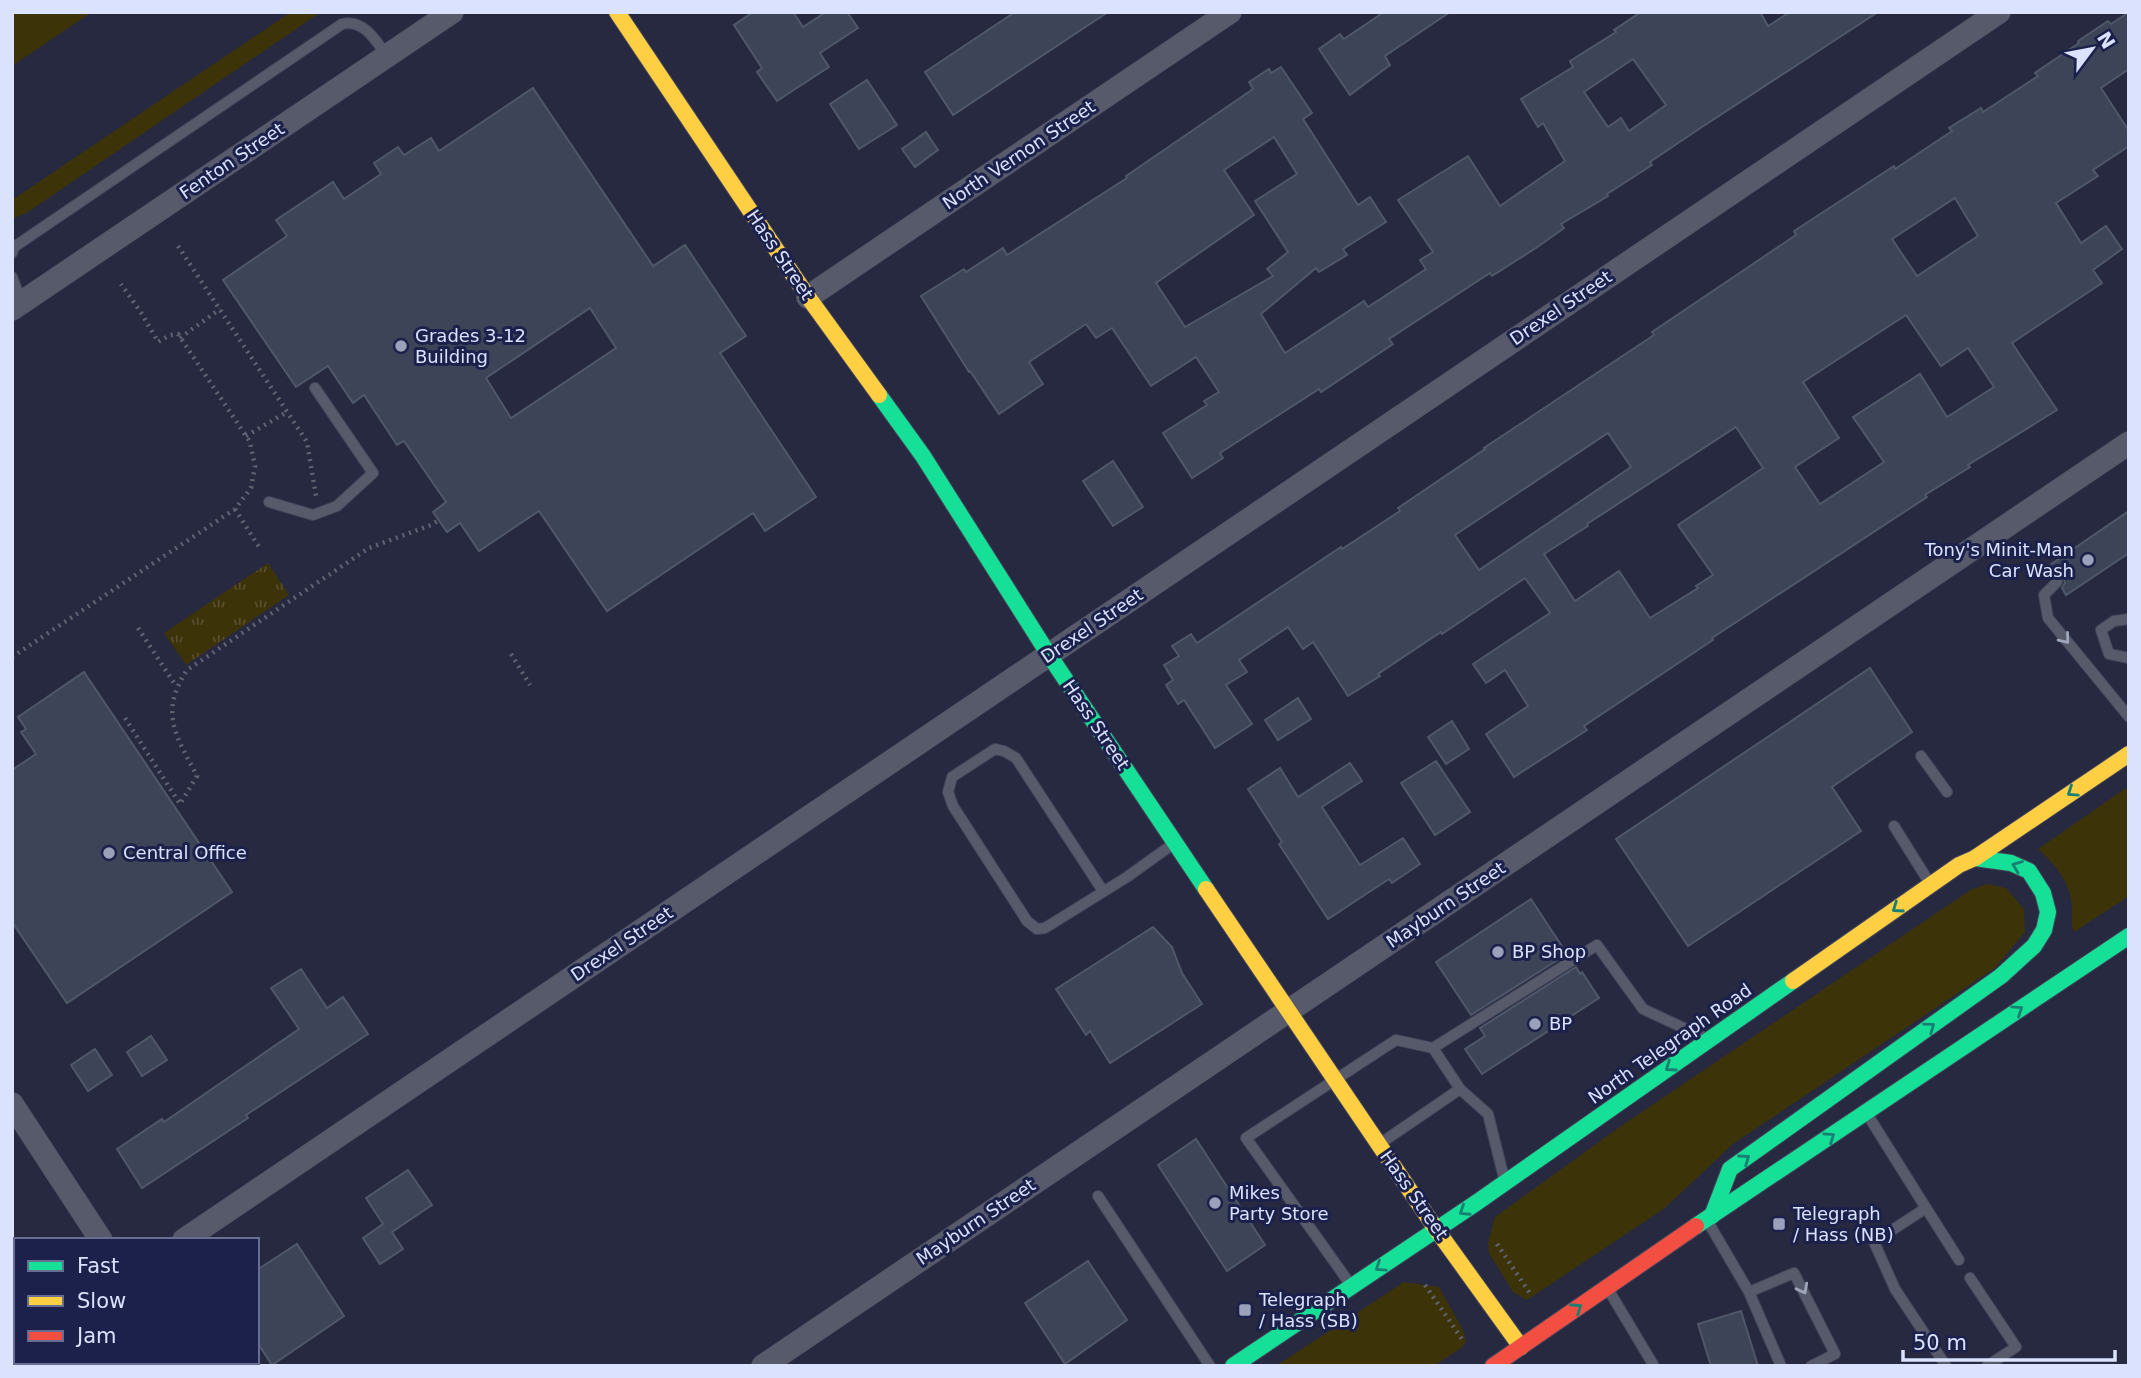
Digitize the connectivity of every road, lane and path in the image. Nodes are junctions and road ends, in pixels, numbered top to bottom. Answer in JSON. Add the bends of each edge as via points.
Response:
{"nodes":[{"id":1,"x":452,"y":12,"type":"edge"},
{"id":2,"x":617,"y":12,"type":"edge"},
{"id":3,"x":1230,"y":12,"type":"edge"},
{"id":4,"x":1999,"y":12,"type":"edge"},
{"id":5,"x":387,"y":56,"type":"junction"},
{"id":6,"x":178,"y":246,"type":"dead end"},
{"id":7,"x":12,"y":253,"type":"edge"},
{"id":8,"x":12,"y":278,"type":"edge"},
{"id":9,"x":121,"y":284,"type":"dead end"},
{"id":10,"x":808,"y":298,"type":"junction"},
{"id":11,"x":17,"y":306,"type":"edge"},
{"id":12,"x":220,"y":309,"type":"junction"},
{"id":13,"x":180,"y":338,"type":"junction"},
{"id":14,"x":315,"y":388,"type":"dead end"},
{"id":15,"x":287,"y":412,"type":"junction"},
{"id":16,"x":246,"y":436,"type":"junction"},
{"id":17,"x":2129,"y":443,"type":"edge"},
{"id":18,"x":316,"y":494,"type":"dead end"},
{"id":19,"x":269,"y":502,"type":"dead end"},
{"id":20,"x":234,"y":509,"type":"junction"},
{"id":21,"x":439,"y":520,"type":"dead end"},
{"id":22,"x":259,"y":547,"type":"dead end"},
{"id":23,"x":2057,"y":582,"type":"dead end"},
{"id":24,"x":2129,"y":619,"type":"edge"},
{"id":25,"x":138,"y":628,"type":"dead end"},
{"id":26,"x":511,"y":654,"type":"dead end"},
{"id":27,"x":1049,"y":655,"type":"junction"},
{"id":28,"x":12,"y":657,"type":"edge"},
{"id":29,"x":2129,"y":657,"type":"edge"},
{"id":30,"x":530,"y":685,"type":"dead end"},
{"id":31,"x":177,"y":687,"type":"junction"},
{"id":32,"x":2129,"y":717,"type":"edge"},
{"id":33,"x":125,"y":718,"type":"dead end"},
{"id":34,"x":2129,"y":754,"type":"edge"},
{"id":35,"x":1922,"y":756,"type":"dead end"},
{"id":36,"x":1947,"y":792,"type":"dead end"},
{"id":37,"x":1894,"y":827,"type":"dead end"},
{"id":38,"x":1175,"y":843,"type":"junction"},
{"id":39,"x":1975,"y":858,"type":"junction"},
{"id":40,"x":1931,"y":884,"type":"junction"},
{"id":41,"x":1103,"y":891,"type":"junction"},
{"id":42,"x":2129,"y":936,"type":"edge"},
{"id":43,"x":1288,"y":1012,"type":"junction"},
{"id":44,"x":1708,"y":1040,"type":"junction"},
{"id":45,"x":1433,"y":1048,"type":"junction"},
{"id":46,"x":1335,"y":1081,"type":"junction"},
{"id":47,"x":1460,"y":1090,"type":"junction"},
{"id":48,"x":1857,"y":1099,"type":"junction"},
{"id":49,"x":12,"y":1104,"type":"edge"},
{"id":50,"x":1379,"y":1145,"type":"junction"},
{"id":51,"x":1505,"y":1183,"type":"junction"},
{"id":52,"x":1098,"y":1196,"type":"dead end"},
{"id":53,"x":1926,"y":1208,"type":"junction"},
{"id":54,"x":1709,"y":1218,"type":"junction"},
{"id":55,"x":1436,"y":1229,"type":"junction"},
{"id":56,"x":100,"y":1238,"type":"edge"},
{"id":57,"x":187,"y":1238,"type":"edge"},
{"id":58,"x":1497,"y":1244,"type":"dead end"},
{"id":59,"x":1959,"y":1260,"type":"dead end"},
{"id":60,"x":1970,"y":1278,"type":"dead end"},
{"id":61,"x":1425,"y":1285,"type":"dead end"},
{"id":62,"x":1352,"y":1286,"type":"junction"},
{"id":63,"x":1607,"y":1286,"type":"junction"},
{"id":64,"x":1749,"y":1292,"type":"junction"},
{"id":65,"x":1531,"y":1295,"type":"dead end"},
{"id":66,"x":1464,"y":1342,"type":"dead end"},
{"id":67,"x":1527,"y":1356,"type":"edge"},
{"id":68,"x":763,"y":1366,"type":"edge"},
{"id":69,"x":1210,"y":1366,"type":"edge"},
{"id":70,"x":1233,"y":1366,"type":"edge"},
{"id":71,"x":1493,"y":1366,"type":"edge"},
{"id":72,"x":1654,"y":1366,"type":"edge"},
{"id":73,"x":1781,"y":1366,"type":"edge"},
{"id":74,"x":1811,"y":1366,"type":"edge"},
{"id":75,"x":1945,"y":1366,"type":"edge"},
{"id":76,"x":1987,"y":1366,"type":"edge"}],
"edges":[{"from":1,"to":5,"type":"street","name":"Fenton Street"},
{"from":2,"to":10,"type":"main road","name":"Hass Street"},
{"from":3,"to":10,"type":"street","name":"North Vernon Street"},
{"from":4,"to":27,"type":"street","name":"Drexel Street"},
{"from":5,"to":7,"type":"lane","via":[[364,27],[342,23],[14,247]]},
{"from":5,"to":11,"type":"street","name":"Fenton Street"},
{"from":6,"to":12,"type":"path"},
{"from":8,"to":11,"type":"lane"},
{"from":9,"to":13,"type":"path","via":[[158,342],[170,335]]},
{"from":10,"to":27,"type":"main road","name":"Hass Street","via":[[923,456]]},
{"from":12,"to":13,"type":"path"},
{"from":12,"to":15,"type":"path"},
{"from":13,"to":16,"type":"path"},
{"from":14,"to":19,"type":"lane","via":[[373,474],[337,506],[313,514]]},
{"from":15,"to":16,"type":"path"},
{"from":15,"to":18,"type":"path","via":[[307,442]]},
{"from":16,"to":20,"type":"path","via":[[255,466],[251,488]]},
{"from":17,"to":43,"type":"street","name":"Mayburn Street"},
{"from":20,"to":22,"type":"path"},
{"from":20,"to":28,"type":"path"},
{"from":21,"to":31,"type":"path","via":[[369,548],[187,670]]},
{"from":23,"to":32,"type":"lane","one_way":true,"via":[[2045,595],[2048,618]]},
{"from":24,"to":29,"type":"lane","via":[[2114,621],[2101,631],[2109,654]]},
{"from":25,"to":31,"type":"path"},
{"from":26,"to":30,"type":"path"},
{"from":27,"to":38,"type":"main road","name":"Hass Street"},
{"from":27,"to":57,"type":"street","name":"Drexel Street"},
{"from":31,"to":33,"type":"path","via":[[171,721],[197,776],[180,804]]},
{"from":34,"to":39,"type":"main road","name":"North Telegraph Road","one_way":true},
{"from":35,"to":36,"type":"lane"},
{"from":37,"to":40,"type":"lane"},
{"from":38,"to":41,"type":"lane"},
{"from":38,"to":43,"type":"main road","name":"Hass Street"},
{"from":39,"to":40,"type":"main road","name":"North Telegraph Road"},
{"from":48,"to":39,"type":"main road","one_way":true,"via":[[2001,976],[2034,946],[2044,930],[2048,912],[2043,893],[2029,872],[2011,863]]},
{"from":40,"to":44,"type":"main road","name":"North Telegraph Road","one_way":true},
{"from":41,"to":41,"type":"lane","via":[[1037,929],[1027,921],[953,806],[948,792],[952,778],[995,749],[1016,758]]},
{"from":48,"to":42,"type":"main road","one_way":true},
{"from":43,"to":46,"type":"main road","name":"Hass Street"},
{"from":43,"to":68,"type":"street","name":"Mayburn Street"},
{"from":44,"to":45,"type":"lane","via":[[1643,1009],[1597,945]]},
{"from":44,"to":51,"type":"main road","name":"North Telegraph Road","one_way":true},
{"from":45,"to":46,"type":"lane","via":[[1396,1040]]},
{"from":45,"to":47,"type":"lane"},
{"from":46,"to":50,"type":"main road","name":"Hass Street"},
{"from":46,"to":62,"type":"lane","via":[[1246,1138]]},
{"from":47,"to":50,"type":"lane"},
{"from":47,"to":51,"type":"lane","via":[[1488,1114]]},
{"from":48,"to":53,"type":"lane"},
{"from":54,"to":48,"type":"main road","one_way":true},
{"from":54,"to":48,"type":"main road","one_way":true,"via":[[1730,1169]]},
{"from":49,"to":56,"type":"street"},
{"from":50,"to":55,"type":"main road","name":"Hass Street"},
{"from":51,"to":55,"type":"main road","name":"North Telegraph Road","one_way":true},
{"from":52,"to":69,"type":"lane"},
{"from":53,"to":59,"type":"lane"},
{"from":53,"to":75,"type":"lane","via":[[1874,1242],[1895,1289]]},
{"from":54,"to":63,"type":"main road"},
{"from":54,"to":64,"type":"lane"},
{"from":55,"to":62,"type":"main road","name":"North Telegraph Road","one_way":true},
{"from":55,"to":67,"type":"main road","name":"Hass Street"},
{"from":58,"to":65,"type":"path"},
{"from":60,"to":76,"type":"lane","via":[[2016,1347]]},
{"from":61,"to":66,"type":"path"},
{"from":62,"to":70,"type":"main road","name":"North Telegraph Road"},
{"from":67,"to":63,"type":"main road","one_way":true},
{"from":63,"to":72,"type":"lane"},
{"from":64,"to":73,"type":"lane"},
{"from":64,"to":74,"type":"lane","one_way":true,"via":[[1794,1273],[1835,1354]]},
{"from":67,"to":71,"type":"main road"}]}
